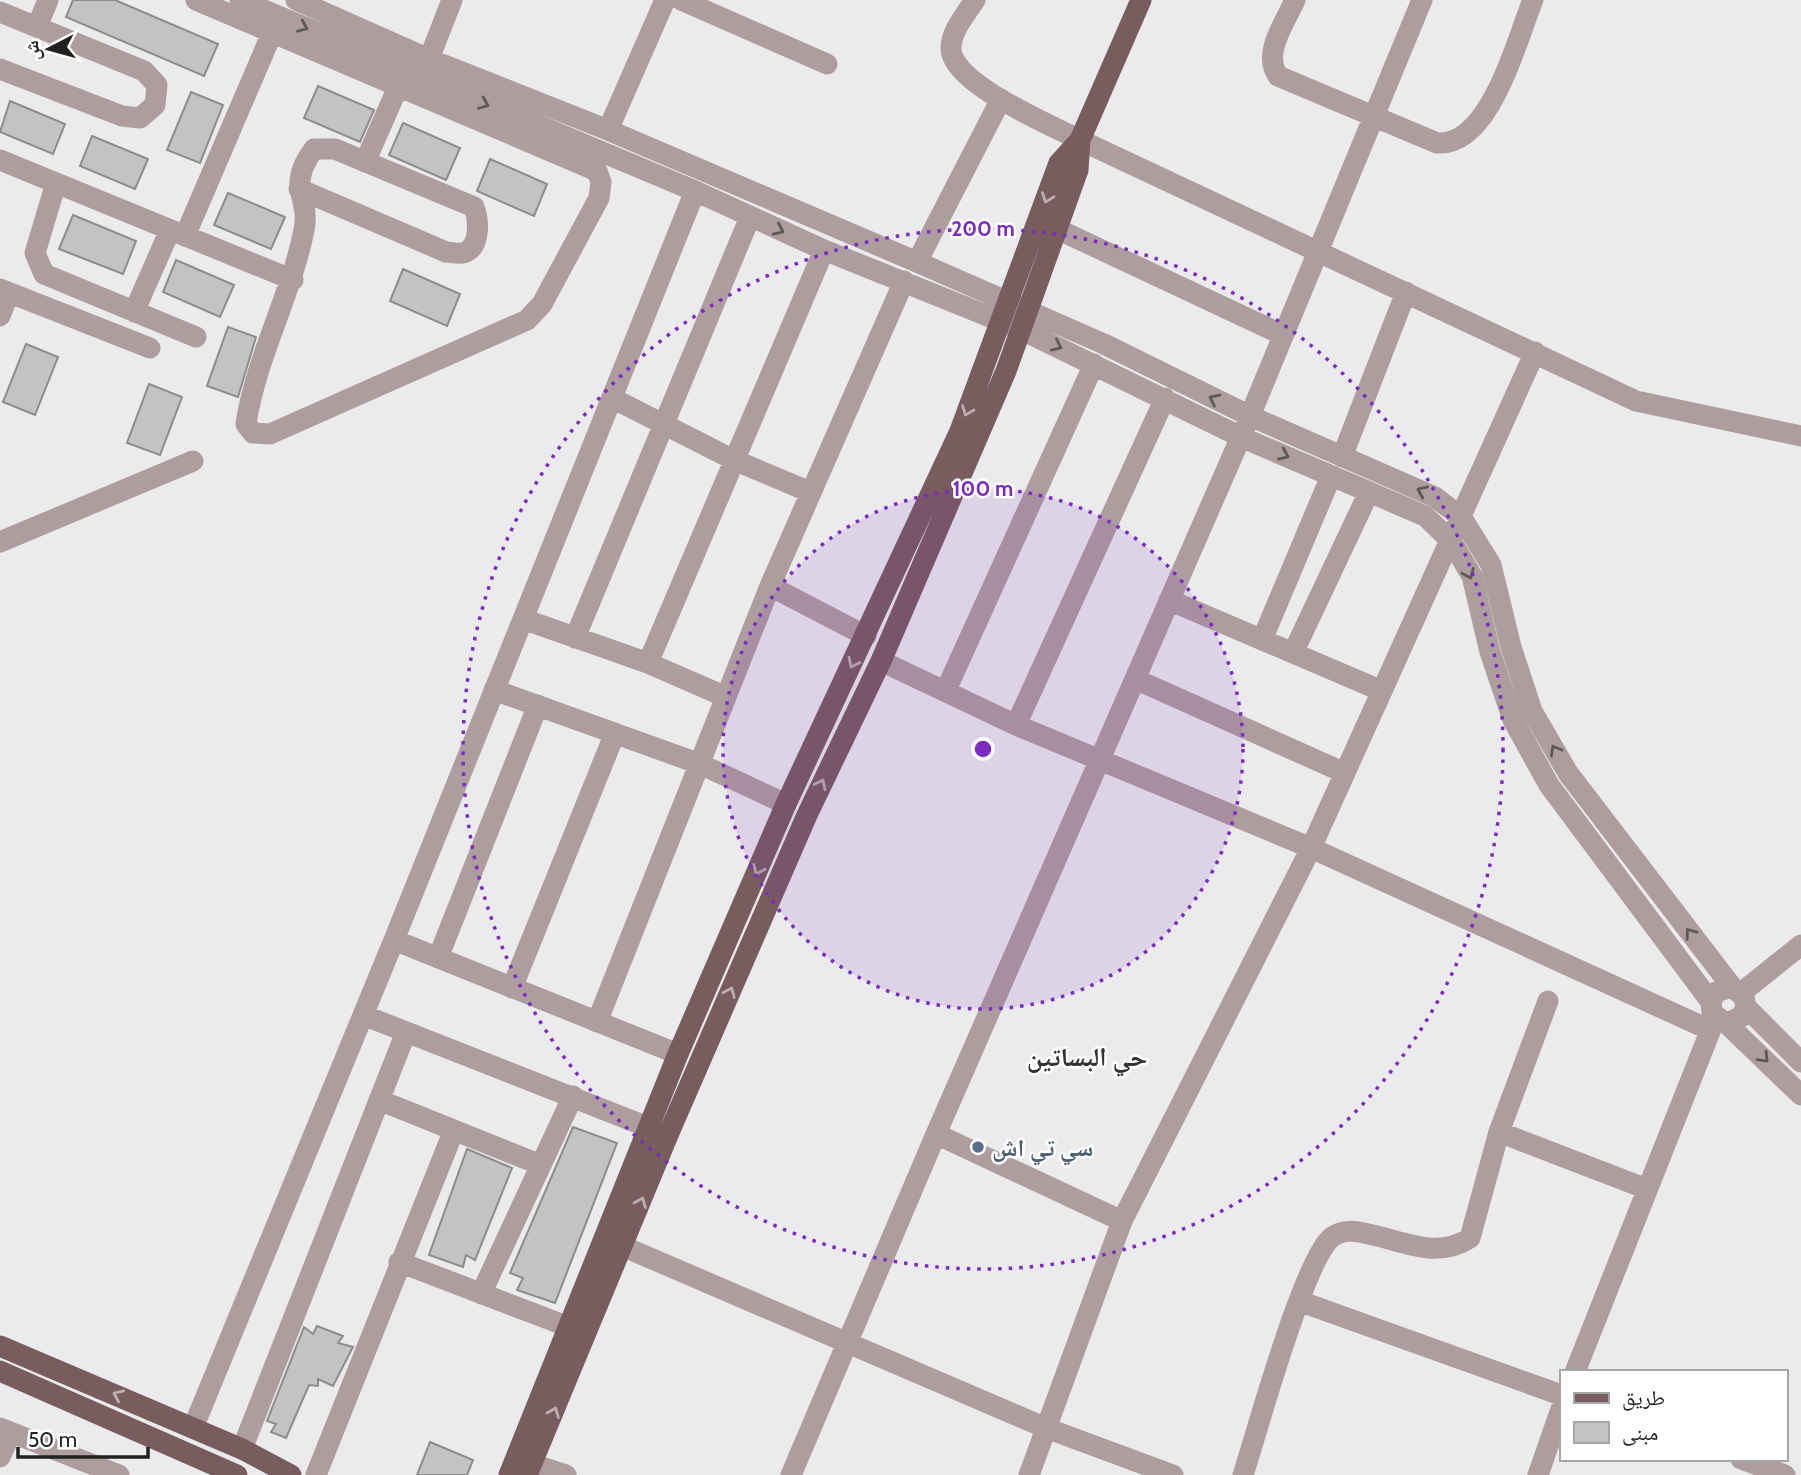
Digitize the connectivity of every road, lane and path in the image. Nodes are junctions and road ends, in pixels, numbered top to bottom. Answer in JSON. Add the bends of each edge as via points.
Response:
{"nodes":[{"id":1,"x":48,"y":0,"type":"edge"},
{"id":2,"x":195,"y":0,"type":"edge"},
{"id":3,"x":240,"y":0,"type":"edge"},
{"id":4,"x":296,"y":0,"type":"edge"},
{"id":5,"x":452,"y":0,"type":"edge"},
{"id":6,"x":665,"y":0,"type":"edge"},
{"id":7,"x":681,"y":0,"type":"edge"},
{"id":8,"x":975,"y":0,"type":"edge"},
{"id":9,"x":1141,"y":0,"type":"edge"},
{"id":10,"x":1295,"y":0,"type":"edge"},
{"id":11,"x":1423,"y":0,"type":"edge"},
{"id":12,"x":1533,"y":0,"type":"edge"},
{"id":13,"x":0,"y":12,"type":"edge"},
{"id":14,"x":37,"y":27,"type":"junction"},
{"id":15,"x":272,"y":33,"type":"junction"},
{"id":16,"x":429,"y":59,"type":"junction"},
{"id":17,"x":827,"y":64,"type":"dead end"},
{"id":18,"x":0,"y":70,"type":"edge"},
{"id":19,"x":398,"y":87,"type":"junction"},
{"id":20,"x":1001,"y":99,"type":"junction"},
{"id":21,"x":1375,"y":116,"type":"junction"},
{"id":22,"x":608,"y":130,"type":"junction"},
{"id":23,"x":1080,"y":141,"type":"junction"},
{"id":24,"x":0,"y":160,"type":"edge"},
{"id":25,"x":365,"y":162,"type":"junction"},
{"id":26,"x":56,"y":183,"type":"junction"},
{"id":27,"x":299,"y":189,"type":"junction"},
{"id":28,"x":695,"y":191,"type":"junction"},
{"id":29,"x":750,"y":217,"type":"junction"},
{"id":30,"x":1055,"y":228,"type":"junction"},
{"id":31,"x":178,"y":233,"type":"junction"},
{"id":32,"x":824,"y":250,"type":"junction"},
{"id":33,"x":1317,"y":250,"type":"junction"},
{"id":34,"x":917,"y":262,"type":"junction"},
{"id":35,"x":293,"y":279,"type":"junction"},
{"id":36,"x":904,"y":281,"type":"junction"},
{"id":37,"x":5,"y":291,"type":"edge"},
{"id":38,"x":1406,"y":292,"type":"junction"},
{"id":39,"x":134,"y":312,"type":"junction"},
{"id":40,"x":0,"y":316,"type":"edge"},
{"id":41,"x":1014,"y":316,"type":"junction"},
{"id":42,"x":1283,"y":335,"type":"junction"},
{"id":43,"x":196,"y":337,"type":"dead end"},
{"id":44,"x":150,"y":348,"type":"dead end"},
{"id":45,"x":1535,"y":352,"type":"junction"},
{"id":46,"x":1094,"y":363,"type":"junction"},
{"id":47,"x":612,"y":398,"type":"junction"},
{"id":48,"x":1165,"y":398,"type":"junction"},
{"id":49,"x":1250,"y":416,"type":"junction"},
{"id":50,"x":665,"y":424,"type":"junction"},
{"id":51,"x":1801,"y":436,"type":"edge"},
{"id":52,"x":1241,"y":437,"type":"junction"},
{"id":53,"x":1342,"y":457,"type":"junction"},
{"id":54,"x":734,"y":460,"type":"junction"},
{"id":55,"x":193,"y":461,"type":"dead end"},
{"id":56,"x":1331,"y":476,"type":"junction"},
{"id":57,"x":810,"y":492,"type":"junction"},
{"id":58,"x":1369,"y":492,"type":"junction"},
{"id":59,"x":1462,"y":518,"type":"junction"},
{"id":60,"x":1451,"y":541,"type":"junction"},
{"id":61,"x":0,"y":542,"type":"edge"},
{"id":62,"x":770,"y":586,"type":"junction"},
{"id":63,"x":1169,"y":600,"type":"junction"},
{"id":64,"x":523,"y":619,"type":"junction"},
{"id":65,"x":866,"y":636,"type":"junction"},
{"id":66,"x":575,"y":638,"type":"junction"},
{"id":67,"x":1262,"y":640,"type":"junction"},
{"id":68,"x":1293,"y":653,"type":"junction"},
{"id":69,"x":881,"y":661,"type":"junction"},
{"id":70,"x":648,"y":663,"type":"junction"},
{"id":71,"x":1135,"y":679,"type":"junction"},
{"id":72,"x":495,"y":690,"type":"junction"},
{"id":73,"x":946,"y":690,"type":"junction"},
{"id":74,"x":1382,"y":691,"type":"junction"},
{"id":75,"x":726,"y":696,"type":"junction"},
{"id":76,"x":538,"y":705,"type":"junction"},
{"id":77,"x":1016,"y":724,"type":"junction"},
{"id":78,"x":615,"y":733,"type":"junction"},
{"id":79,"x":1100,"y":760,"type":"junction"},
{"id":80,"x":700,"y":764,"type":"junction"},
{"id":81,"x":1345,"y":773,"type":"junction"},
{"id":82,"x":786,"y":804,"type":"junction"},
{"id":83,"x":1311,"y":848,"type":"junction"},
{"id":84,"x":394,"y":940,"type":"junction"},
{"id":85,"x":1801,"y":946,"type":"edge"},
{"id":86,"x":438,"y":958,"type":"junction"},
{"id":87,"x":512,"y":988,"type":"junction"},
{"id":88,"x":1740,"y":996,"type":"junction"},
{"id":89,"x":1548,"y":1001,"type":"dead end"},
{"id":90,"x":363,"y":1015,"type":"junction"},
{"id":91,"x":1715,"y":1018,"type":"junction"},
{"id":92,"x":597,"y":1022,"type":"junction"},
{"id":93,"x":406,"y":1032,"type":"junction"},
{"id":94,"x":678,"y":1054,"type":"junction"},
{"id":95,"x":1801,"y":1062,"type":"edge"},
{"id":96,"x":1801,"y":1095,"type":"edge"},
{"id":97,"x":573,"y":1096,"type":"junction"},
{"id":98,"x":379,"y":1100,"type":"junction"},
{"id":99,"x":454,"y":1130,"type":"junction"},
{"id":100,"x":658,"y":1131,"type":"junction"},
{"id":101,"x":1499,"y":1132,"type":"junction"},
{"id":102,"x":936,"y":1134,"type":"junction"},
{"id":103,"x":541,"y":1165,"type":"junction"},
{"id":104,"x":1647,"y":1189,"type":"junction"},
{"id":105,"x":1122,"y":1221,"type":"junction"},
{"id":106,"x":622,"y":1247,"type":"junction"},
{"id":107,"x":400,"y":1262,"type":"junction"},
{"id":108,"x":481,"y":1294,"type":"junction"},
{"id":109,"x":1299,"y":1301,"type":"junction"},
{"id":110,"x":569,"y":1327,"type":"junction"},
{"id":111,"x":847,"y":1342,"type":"junction"},
{"id":112,"x":0,"y":1346,"type":"edge"},
{"id":113,"x":38,"y":1363,"type":"junction"},
{"id":114,"x":1576,"y":1370,"type":"edge"},
{"id":115,"x":0,"y":1371,"type":"edge"},
{"id":116,"x":26,"y":1383,"type":"junction"},
{"id":117,"x":1560,"y":1395,"type":"edge"},
{"id":118,"x":1560,"y":1412,"type":"edge"},
{"id":119,"x":193,"y":1428,"type":"junction"},
{"id":120,"x":1046,"y":1428,"type":"junction"},
{"id":121,"x":5,"y":1430,"type":"edge"},
{"id":122,"x":242,"y":1449,"type":"junction"},
{"id":123,"x":0,"y":1457,"type":"edge"},
{"id":124,"x":1746,"y":1461,"type":"edge"},
{"id":125,"x":530,"y":1469,"type":"edge"},
{"id":126,"x":119,"y":1475,"type":"edge"},
{"id":127,"x":237,"y":1475,"type":"edge"},
{"id":128,"x":291,"y":1475,"type":"edge"},
{"id":129,"x":316,"y":1475,"type":"edge"},
{"id":130,"x":509,"y":1475,"type":"edge"},
{"id":131,"x":566,"y":1475,"type":"edge"},
{"id":132,"x":791,"y":1475,"type":"edge"},
{"id":133,"x":1029,"y":1475,"type":"edge"},
{"id":134,"x":1173,"y":1475,"type":"edge"},
{"id":135,"x":1243,"y":1475,"type":"edge"},
{"id":136,"x":1538,"y":1475,"type":"edge"},
{"id":137,"x":1785,"y":1475,"type":"edge"}],
"edges":[{"from":1,"to":14,"type":"street"},
{"from":2,"to":15,"type":"street"},
{"from":3,"to":28,"type":"street","one_way":true},
{"from":4,"to":16,"type":"street"},
{"from":5,"to":16,"type":"street"},
{"from":6,"to":22,"type":"street"},
{"from":7,"to":17,"type":"street"},
{"from":8,"to":20,"type":"street","via":[[952,38],[953,61],[967,79]]},
{"from":9,"to":23,"type":"main road"},
{"from":10,"to":21,"type":"street","via":[[1271,52],[1278,76]]},
{"from":11,"to":21,"type":"street"},
{"from":12,"to":21,"type":"street","via":[[1490,105],[1464,137],[1437,143]]},
{"from":13,"to":14,"type":"street"},
{"from":14,"to":18,"type":"street","via":[[144,71],[157,85],[155,105],[140,118],[122,116]]},
{"from":15,"to":19,"type":"street"},
{"from":15,"to":31,"type":"street"},
{"from":16,"to":22,"type":"street"},
{"from":19,"to":25,"type":"street"},
{"from":19,"to":35,"type":"street","via":[[597,171],[599,198],[542,304],[527,320],[270,434],[253,433],[246,424],[250,401]]},
{"from":20,"to":23,"type":"street"},
{"from":20,"to":34,"type":"street"},
{"from":21,"to":33,"type":"street"},
{"from":22,"to":34,"type":"street"},
{"from":23,"to":30,"type":"main road","via":[[1078,170]]},
{"from":23,"to":33,"type":"street"},
{"from":23,"to":41,"type":"main road","one_way":true,"via":[[1059,163]]},
{"from":24,"to":26,"type":"street"},
{"from":25,"to":27,"type":"street","via":[[335,149],[314,149],[303,164]]},
{"from":25,"to":27,"type":"street","via":[[474,207],[479,220],[470,248],[463,253],[446,252]]},
{"from":26,"to":31,"type":"street"},
{"from":26,"to":39,"type":"street","via":[[35,253],[44,274]]},
{"from":27,"to":35,"type":"street","via":[[306,225]]},
{"from":28,"to":29,"type":"street"},
{"from":28,"to":47,"type":"street"},
{"from":29,"to":32,"type":"street","one_way":true},
{"from":29,"to":50,"type":"street"},
{"from":30,"to":41,"type":"main road"},
{"from":30,"to":42,"type":"street"},
{"from":31,"to":35,"type":"street"},
{"from":31,"to":39,"type":"street"},
{"from":32,"to":36,"type":"street"},
{"from":32,"to":54,"type":"street"},
{"from":33,"to":38,"type":"street"},
{"from":33,"to":42,"type":"street"},
{"from":34,"to":41,"type":"street"},
{"from":36,"to":41,"type":"street"},
{"from":36,"to":57,"type":"street"},
{"from":37,"to":40,"type":"street"},
{"from":37,"to":44,"type":"street"},
{"from":38,"to":45,"type":"street"},
{"from":38,"to":53,"type":"street"},
{"from":39,"to":43,"type":"street"},
{"from":41,"to":46,"type":"street","one_way":true},
{"from":49,"to":41,"type":"street","one_way":true,"via":[[1104,344]]},
{"from":41,"to":65,"type":"main road","one_way":true},
{"from":41,"to":69,"type":"main road","via":[[1006,371]]},
{"from":42,"to":49,"type":"street"},
{"from":45,"to":51,"type":"street","via":[[1636,401]]},
{"from":45,"to":59,"type":"street"},
{"from":46,"to":48,"type":"street"},
{"from":46,"to":73,"type":"street"},
{"from":47,"to":50,"type":"street"},
{"from":47,"to":64,"type":"street"},
{"from":48,"to":52,"type":"street"},
{"from":48,"to":77,"type":"street"},
{"from":49,"to":52,"type":"street"},
{"from":49,"to":53,"type":"street"},
{"from":50,"to":54,"type":"street"},
{"from":50,"to":66,"type":"street"},
{"from":52,"to":56,"type":"street","one_way":true},
{"from":52,"to":63,"type":"street"},
{"from":59,"to":53,"type":"street","one_way":true,"via":[[1435,497]]},
{"from":54,"to":57,"type":"street"},
{"from":54,"to":70,"type":"street"},
{"from":55,"to":61,"type":"street"},
{"from":56,"to":58,"type":"street"},
{"from":56,"to":67,"type":"street"},
{"from":57,"to":62,"type":"street"},
{"from":58,"to":60,"type":"street","via":[[1425,516]]},
{"from":58,"to":68,"type":"street"},
{"from":59,"to":60,"type":"street"},
{"from":88,"to":59,"type":"street","one_way":true,"via":[[1568,773],[1532,711],[1491,565]]},
{"from":60,"to":74,"type":"street"},
{"from":60,"to":91,"type":"street","one_way":true,"via":[[1472,576],[1513,720],[1549,785]]},
{"from":62,"to":65,"type":"street"},
{"from":62,"to":75,"type":"street"},
{"from":63,"to":67,"type":"street"},
{"from":63,"to":71,"type":"street"},
{"from":64,"to":66,"type":"street"},
{"from":64,"to":72,"type":"street"},
{"from":65,"to":82,"type":"main road","one_way":true},
{"from":66,"to":70,"type":"street"},
{"from":67,"to":68,"type":"street"},
{"from":68,"to":74,"type":"street"},
{"from":69,"to":73,"type":"street"},
{"from":100,"to":69,"type":"main road","one_way":true},
{"from":70,"to":75,"type":"street"},
{"from":71,"to":79,"type":"street"},
{"from":71,"to":81,"type":"street"},
{"from":72,"to":76,"type":"street"},
{"from":72,"to":84,"type":"street"},
{"from":73,"to":77,"type":"street"},
{"from":74,"to":81,"type":"street"},
{"from":75,"to":80,"type":"street"},
{"from":76,"to":78,"type":"street"},
{"from":76,"to":86,"type":"street"},
{"from":77,"to":79,"type":"street"},
{"from":78,"to":80,"type":"street"},
{"from":78,"to":87,"type":"street"},
{"from":79,"to":83,"type":"street"},
{"from":79,"to":102,"type":"street"},
{"from":80,"to":82,"type":"street"},
{"from":80,"to":92,"type":"street"},
{"from":81,"to":83,"type":"street"},
{"from":82,"to":94,"type":"main road","one_way":true},
{"from":83,"to":91,"type":"street"},
{"from":83,"to":105,"type":"street"},
{"from":84,"to":86,"type":"street"},
{"from":84,"to":90,"type":"street"},
{"from":85,"to":88,"type":"street"},
{"from":86,"to":87,"type":"street"},
{"from":87,"to":92,"type":"street"},
{"from":88,"to":91,"type":"street","via":[[1737,1020]]},
{"from":88,"to":91,"type":"street","via":[[1716,992]]},
{"from":88,"to":95,"type":"street"},
{"from":89,"to":101,"type":"street"},
{"from":90,"to":93,"type":"street"},
{"from":90,"to":119,"type":"street"},
{"from":91,"to":96,"type":"street","one_way":true},
{"from":91,"to":104,"type":"street"},
{"from":92,"to":94,"type":"street"},
{"from":93,"to":97,"type":"street"},
{"from":93,"to":98,"type":"street"},
{"from":94,"to":100,"type":"main road"},
{"from":97,"to":100,"type":"street"},
{"from":97,"to":103,"type":"street"},
{"from":98,"to":99,"type":"street"},
{"from":98,"to":122,"type":"street"},
{"from":99,"to":103,"type":"street"},
{"from":99,"to":107,"type":"street"},
{"from":106,"to":100,"type":"main road","one_way":true},
{"from":100,"to":110,"type":"main road"},
{"from":101,"to":104,"type":"street"},
{"from":101,"to":109,"type":"street","via":[[1470,1238],[1456,1247],[1434,1250],[1347,1231],[1333,1237],[1320,1251]]},
{"from":102,"to":105,"type":"street"},
{"from":102,"to":111,"type":"street"},
{"from":103,"to":108,"type":"street"},
{"from":104,"to":114,"type":"street"},
{"from":105,"to":120,"type":"street"},
{"from":106,"to":111,"type":"street"},
{"from":125,"to":106,"type":"main road","one_way":true},
{"from":107,"to":108,"type":"street"},
{"from":107,"to":129,"type":"street"},
{"from":108,"to":110,"type":"street"},
{"from":109,"to":117,"type":"street"},
{"from":109,"to":135,"type":"street"},
{"from":110,"to":130,"type":"main road"},
{"from":111,"to":120,"type":"street"},
{"from":111,"to":132,"type":"street"},
{"from":112,"to":113,"type":"main road"},
{"from":113,"to":116,"type":"main road"},
{"from":119,"to":113,"type":"main road","one_way":true},
{"from":115,"to":116,"type":"main road"},
{"from":116,"to":127,"type":"main road"},
{"from":118,"to":136,"type":"street"},
{"from":119,"to":122,"type":"main road"},
{"from":120,"to":133,"type":"street"},
{"from":120,"to":134,"type":"street"},
{"from":121,"to":123,"type":"street"},
{"from":121,"to":126,"type":"street"},
{"from":122,"to":128,"type":"main road"},
{"from":124,"to":137,"type":"street"},
{"from":125,"to":131,"type":"street"}]}
